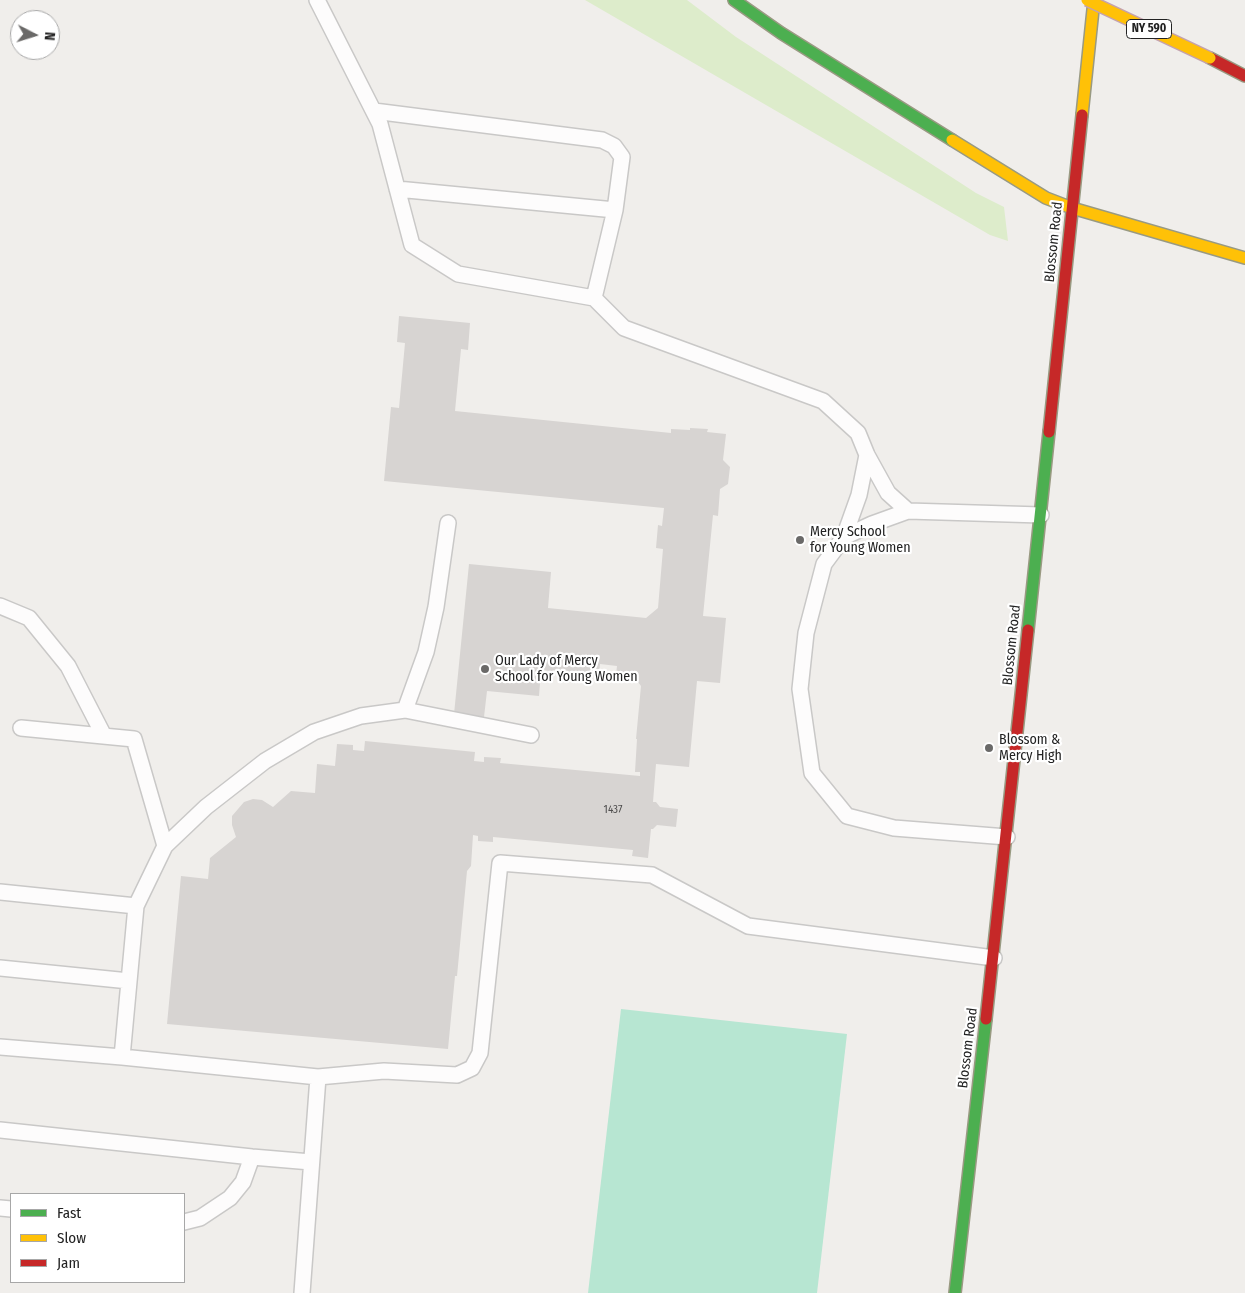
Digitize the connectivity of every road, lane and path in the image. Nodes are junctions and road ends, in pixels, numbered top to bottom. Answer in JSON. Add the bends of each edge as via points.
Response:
{"nodes":[{"id":1,"x":317,"y":0,"type":"edge"},
{"id":2,"x":734,"y":0,"type":"edge"},
{"id":3,"x":1087,"y":0,"type":"edge"},
{"id":4,"x":1094,"y":0,"type":"edge"},
{"id":5,"x":1245,"y":76,"type":"edge"},
{"id":6,"x":374,"y":111,"type":"junction"},
{"id":7,"x":397,"y":189,"type":"junction"},
{"id":8,"x":1072,"y":208,"type":"junction"},
{"id":9,"x":615,"y":210,"type":"junction"},
{"id":10,"x":1245,"y":258,"type":"edge"},
{"id":11,"x":594,"y":298,"type":"junction"},
{"id":12,"x":867,"y":455,"type":"junction"},
{"id":13,"x":908,"y":510,"type":"junction"},
{"id":14,"x":1041,"y":516,"type":"junction"},
{"id":15,"x":448,"y":523,"type":"dead end"},
{"id":16,"x":844,"y":537,"type":"junction"},
{"id":17,"x":0,"y":606,"type":"edge"},
{"id":18,"x":405,"y":710,"type":"junction"},
{"id":19,"x":20,"y":728,"type":"dead end"},
{"id":20,"x":532,"y":735,"type":"dead end"},
{"id":21,"x":104,"y":736,"type":"junction"},
{"id":22,"x":1008,"y":837,"type":"junction"},
{"id":23,"x":165,"y":846,"type":"junction"},
{"id":24,"x":0,"y":892,"type":"edge"},
{"id":25,"x":136,"y":906,"type":"junction"},
{"id":26,"x":994,"y":958,"type":"junction"},
{"id":27,"x":0,"y":968,"type":"edge"},
{"id":28,"x":129,"y":981,"type":"junction"},
{"id":29,"x":0,"y":1047,"type":"edge"},
{"id":30,"x":122,"y":1057,"type":"junction"},
{"id":31,"x":318,"y":1077,"type":"junction"},
{"id":32,"x":0,"y":1130,"type":"edge"},
{"id":33,"x":252,"y":1157,"type":"junction"},
{"id":34,"x":312,"y":1162,"type":"junction"},
{"id":35,"x":185,"y":1222,"type":"edge"},
{"id":36,"x":302,"y":1293,"type":"edge"},
{"id":37,"x":955,"y":1293,"type":"edge"}],
"edges":[{"from":1,"to":6,"type":"lane"},
{"from":2,"to":8,"type":"main road","via":[[1017,182]]},
{"from":3,"to":5,"type":"main road","number":"NY 590","bridge":true},
{"from":4,"to":8,"type":"main road","name":"Blossom Road"},
{"from":6,"to":7,"type":"lane"},
{"from":6,"to":9,"type":"lane","via":[[602,140],[614,146],[622,157]]},
{"from":7,"to":9,"type":"lane"},
{"from":7,"to":11,"type":"lane","via":[[412,245],[458,274]]},
{"from":8,"to":10,"type":"main road"},
{"from":8,"to":14,"type":"main road","name":"Blossom Road"},
{"from":9,"to":11,"type":"lane"},
{"from":11,"to":12,"type":"lane","via":[[624,328],[823,401],[858,433]]},
{"from":12,"to":13,"type":"lane","via":[[888,493]]},
{"from":12,"to":16,"type":"lane","via":[[859,496]]},
{"from":13,"to":14,"type":"lane"},
{"from":13,"to":16,"type":"lane"},
{"from":14,"to":22,"type":"main road","name":"Blossom Road"},
{"from":15,"to":18,"type":"lane","via":[[426,652]]},
{"from":16,"to":22,"type":"lane","via":[[824,564],[806,633],[800,689],[812,773],[847,816],[894,828]]},
{"from":17,"to":21,"type":"lane","via":[[29,618],[68,666]]},
{"from":18,"to":20,"type":"lane"},
{"from":18,"to":23,"type":"lane","via":[[361,716],[314,732],[265,761],[206,807]]},
{"from":19,"to":21,"type":"lane"},
{"from":21,"to":23,"type":"lane","via":[[134,739]]},
{"from":22,"to":26,"type":"main road","name":"Blossom Road"},
{"from":23,"to":25,"type":"lane"},
{"from":24,"to":25,"type":"lane"},
{"from":25,"to":28,"type":"lane"},
{"from":26,"to":31,"type":"lane","via":[[748,926],[652,875],[500,863],[480,1054],[472,1068],[457,1075],[384,1071]]},
{"from":26,"to":37,"type":"main road","name":"Blossom Road"},
{"from":27,"to":28,"type":"lane"},
{"from":28,"to":30,"type":"lane"},
{"from":29,"to":30,"type":"lane"},
{"from":30,"to":31,"type":"lane"},
{"from":31,"to":34,"type":"lane"},
{"from":32,"to":33,"type":"lane"},
{"from":33,"to":34,"type":"lane"},
{"from":33,"to":35,"type":"lane","via":[[243,1182],[230,1198],[200,1218]]},
{"from":34,"to":36,"type":"lane"}]}
